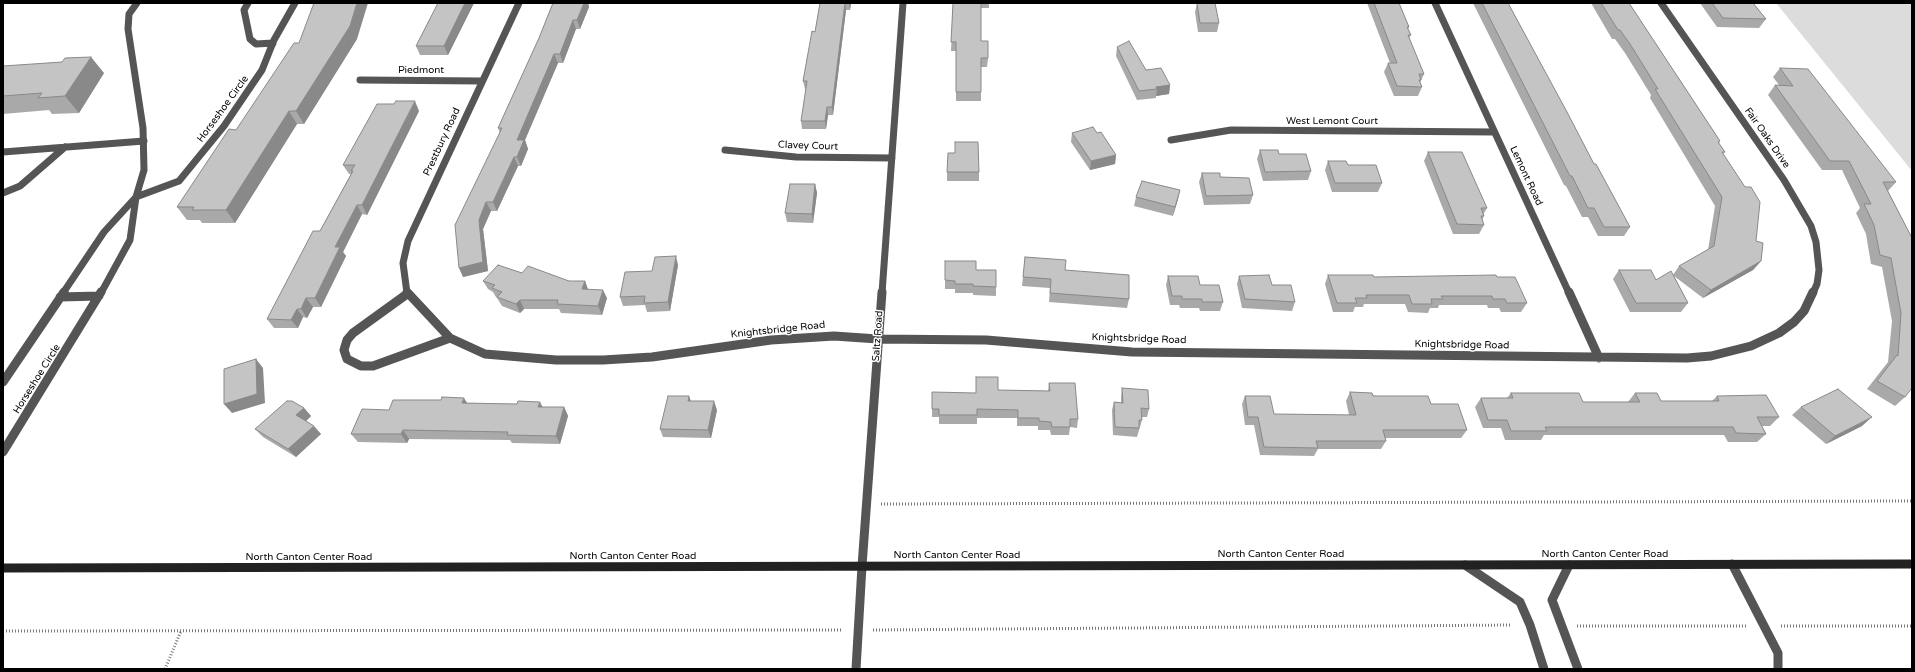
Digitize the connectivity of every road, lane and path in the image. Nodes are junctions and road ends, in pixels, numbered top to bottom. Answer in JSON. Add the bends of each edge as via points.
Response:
{"nodes":[{"id":1,"x":137,"y":3,"type":"edge"},
{"id":2,"x":248,"y":3,"type":"edge"},
{"id":3,"x":295,"y":3,"type":"edge"},
{"id":4,"x":519,"y":3,"type":"edge"},
{"id":5,"x":903,"y":3,"type":"edge"},
{"id":6,"x":1435,"y":3,"type":"edge"},
{"id":7,"x":1661,"y":3,"type":"edge"},
{"id":8,"x":273,"y":43,"type":"junction"},
{"id":9,"x":360,"y":80,"type":"dead end"},
{"id":10,"x":482,"y":80,"type":"junction"},
{"id":11,"x":1494,"y":132,"type":"junction"},
{"id":12,"x":1171,"y":140,"type":"dead end"},
{"id":13,"x":144,"y":141,"type":"junction"},
{"id":14,"x":65,"y":147,"type":"junction"},
{"id":15,"x":725,"y":150,"type":"dead end"},
{"id":16,"x":3,"y":152,"type":"edge"},
{"id":17,"x":892,"y":158,"type":"junction"},
{"id":18,"x":3,"y":193,"type":"edge"},
{"id":19,"x":136,"y":197,"type":"junction"},
{"id":20,"x":407,"y":294,"type":"junction"},
{"id":21,"x":99,"y":296,"type":"junction"},
{"id":22,"x":60,"y":297,"type":"junction"},
{"id":23,"x":1812,"y":298,"type":"joint"},
{"id":24,"x":450,"y":338,"type":"junction"},
{"id":25,"x":878,"y":339,"type":"junction"},
{"id":26,"x":1599,"y":358,"type":"junction"},
{"id":27,"x":3,"y":382,"type":"edge"},
{"id":28,"x":3,"y":452,"type":"edge"},
{"id":29,"x":1912,"y":501,"type":"edge"},
{"id":30,"x":866,"y":504,"type":"junction"},
{"id":31,"x":1732,"y":564,"type":"junction"},
{"id":32,"x":1912,"y":564,"type":"edge"},
{"id":33,"x":1464,"y":565,"type":"junction"},
{"id":34,"x":1569,"y":565,"type":"junction"},
{"id":35,"x":862,"y":566,"type":"junction"},
{"id":36,"x":3,"y":568,"type":"edge"},
{"id":37,"x":1530,"y":625,"type":"junction"},
{"id":38,"x":1562,"y":626,"type":"junction"},
{"id":39,"x":1765,"y":626,"type":"junction"},
{"id":40,"x":1912,"y":626,"type":"edge"},
{"id":41,"x":859,"y":630,"type":"junction"},
{"id":42,"x":3,"y":631,"type":"edge"},
{"id":43,"x":181,"y":631,"type":"junction"},
{"id":44,"x":165,"y":669,"type":"edge"},
{"id":45,"x":856,"y":669,"type":"edge"},
{"id":46,"x":1544,"y":669,"type":"edge"},
{"id":47,"x":1578,"y":669,"type":"edge"},
{"id":48,"x":1778,"y":669,"type":"edge"}],
"edges":[{"from":1,"to":13,"type":"street","name":"Horseshoe Circle","via":[[129,14],[128,29]]},
{"from":2,"to":8,"type":"street","via":[[244,10],[250,39],[256,44]]},
{"from":3,"to":8,"type":"street","name":"Horseshoe Circle"},
{"from":4,"to":10,"type":"street","name":"Prestbury Road"},
{"from":5,"to":17,"type":"street","name":"Saltz Road"},
{"from":6,"to":11,"type":"street","name":"Lemont Road"},
{"from":7,"to":23,"type":"street","name":"Fair Oaks Drive","via":[[1784,180],[1812,226],[1819,255],[1817,284]]},
{"from":8,"to":19,"type":"street","name":"Horseshoe Circle","via":[[253,86],[179,181]]},
{"from":9,"to":10,"type":"street","name":"Piedmont"},
{"from":10,"to":20,"type":"street","name":"Prestbury Road","via":[[408,241],[403,263]]},
{"from":11,"to":12,"type":"street","name":"West Lemont Court","via":[[1231,130]]},
{"from":11,"to":26,"type":"street","name":"Lemont Road"},
{"from":13,"to":14,"type":"street"},
{"from":13,"to":19,"type":"street","name":"Horseshoe Circle","via":[[144,170]]},
{"from":14,"to":16,"type":"street"},
{"from":14,"to":18,"type":"street","via":[[20,186]]},
{"from":15,"to":17,"type":"street","name":"Clavey Court","via":[[796,157]]},
{"from":17,"to":25,"type":"street","name":"Saltz Road"},
{"from":19,"to":21,"type":"street","name":"Horseshoe Circle","via":[[130,240]]},
{"from":19,"to":22,"type":"street","name":"Horseshoe Circle","via":[[104,232]]},
{"from":20,"to":24,"type":"street"},
{"from":20,"to":24,"type":"street","via":[[353,332],[344,350],[347,359],[361,366],[373,366]]},
{"from":21,"to":22,"type":"street"},
{"from":21,"to":28,"type":"street","name":"Horseshoe Circle"},
{"from":22,"to":27,"type":"street","name":"Horseshoe Circle"},
{"from":23,"to":26,"type":"street","name":"Knightsbridge Road","via":[[1794,322],[1779,333],[1732,352],[1687,358]]},
{"from":24,"to":25,"type":"street","name":"Knightsbridge Road","via":[[485,354],[556,360],[652,357],[800,337]]},
{"from":25,"to":26,"type":"street","name":"Knightsbridge Road","via":[[986,340],[1132,352]]},
{"from":25,"to":30,"type":"street","name":"Saltz Road"},
{"from":29,"to":30,"type":"path"},
{"from":30,"to":35,"type":"street","name":"Saltz Road"},
{"from":31,"to":32,"type":"main road","name":"North Canton Center Road"},
{"from":31,"to":34,"type":"main road","name":"North Canton Center Road"},
{"from":31,"to":39,"type":"street"},
{"from":33,"to":34,"type":"main road","name":"North Canton Center Road"},
{"from":33,"to":35,"type":"main road","name":"North Canton Center Road"},
{"from":33,"to":37,"type":"street","via":[[1520,602]]},
{"from":34,"to":38,"type":"street","via":[[1552,600]]},
{"from":35,"to":36,"type":"main road","name":"North Canton Center Road"},
{"from":35,"to":41,"type":"street","name":"Saltz Road"},
{"from":37,"to":41,"type":"path"},
{"from":37,"to":46,"type":"street"},
{"from":38,"to":39,"type":"path"},
{"from":38,"to":47,"type":"street"},
{"from":39,"to":40,"type":"path"},
{"from":39,"to":48,"type":"street","via":[[1778,653]]},
{"from":41,"to":43,"type":"path"},
{"from":41,"to":45,"type":"street","name":"Saltz Road"},
{"from":42,"to":43,"type":"path"},
{"from":43,"to":44,"type":"path"}]}
